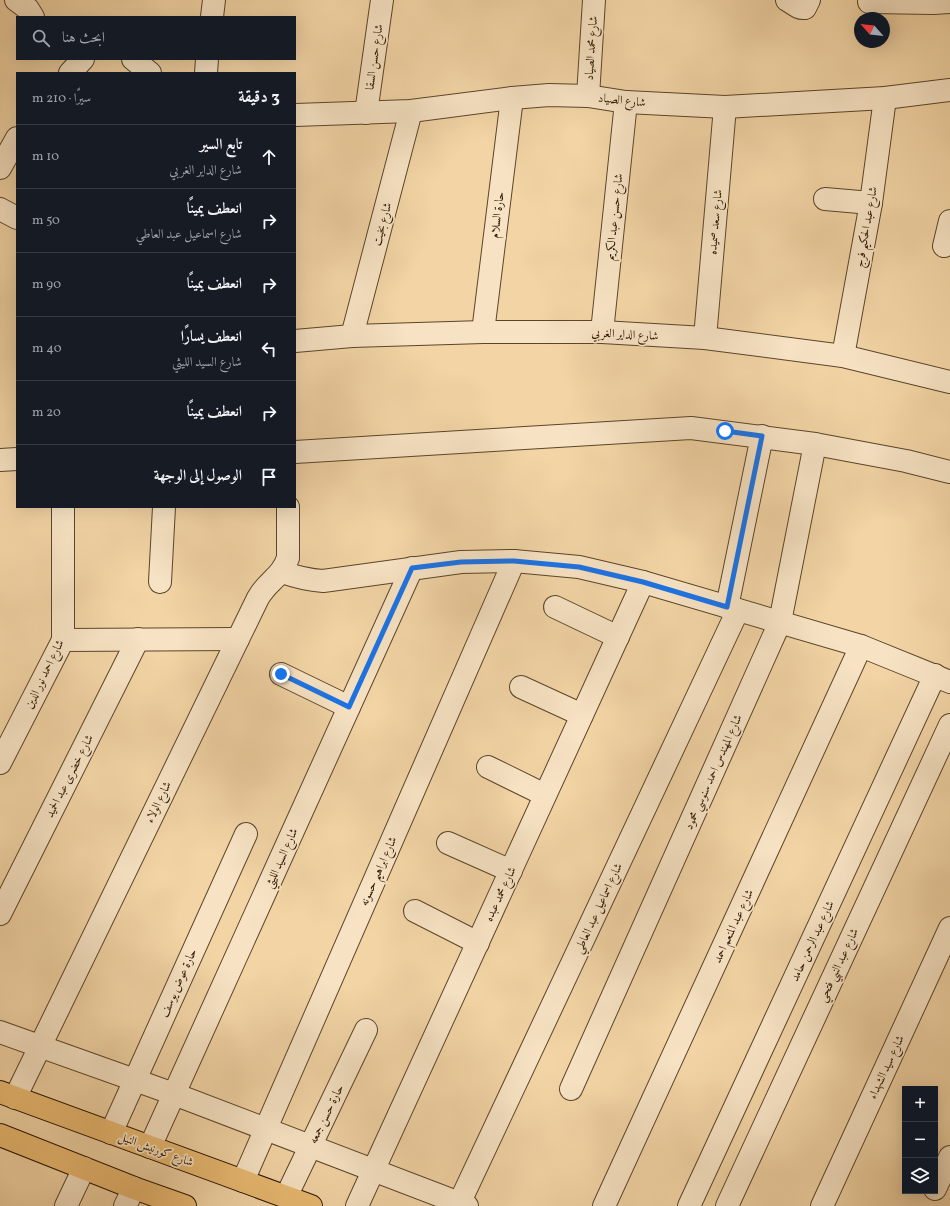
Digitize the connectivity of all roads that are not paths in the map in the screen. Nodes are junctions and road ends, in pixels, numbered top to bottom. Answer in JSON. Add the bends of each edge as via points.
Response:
{"nodes":[{"id":1,"x":16,"y":0,"type":"edge"},
{"id":2,"x":214,"y":0,"type":"edge"},
{"id":3,"x":382,"y":0,"type":"edge"},
{"id":4,"x":594,"y":0,"type":"edge"},
{"id":5,"x":787,"y":0,"type":"edge"},
{"id":6,"x":809,"y":0,"type":"edge"},
{"id":7,"x":869,"y":2,"type":"dead end"},
{"id":8,"x":950,"y":2,"type":"edge"},
{"id":9,"x":32,"y":16,"type":"edge"},
{"id":10,"x":212,"y":16,"type":"edge"},
{"id":11,"x":134,"y":60,"type":"edge"},
{"id":12,"x":207,"y":60,"type":"edge"},
{"id":13,"x":149,"y":72,"type":"edge"},
{"id":14,"x":206,"y":72,"type":"edge"},
{"id":15,"x":950,"y":90,"type":"edge"},
{"id":16,"x":588,"y":96,"type":"junction"},
{"id":17,"x":512,"y":98,"type":"junction"},
{"id":18,"x":885,"y":98,"type":"junction"},
{"id":19,"x":626,"y":102,"type":"junction"},
{"id":20,"x":725,"y":107,"type":"junction"},
{"id":21,"x":411,"y":111,"type":"junction"},
{"id":22,"x":366,"y":113,"type":"junction"},
{"id":23,"x":296,"y":115,"type":"edge"},
{"id":24,"x":825,"y":199,"type":"dead end"},
{"id":25,"x":871,"y":203,"type":"junction"},
{"id":26,"x":0,"y":210,"type":"edge"},
{"id":27,"x":16,"y":218,"type":"edge"},
{"id":28,"x":950,"y":222,"type":"edge"},
{"id":29,"x":944,"y":246,"type":"dead end"},
{"id":30,"x":482,"y":332,"type":"junction"},
{"id":31,"x":602,"y":332,"type":"junction"},
{"id":32,"x":352,"y":336,"type":"junction"},
{"id":33,"x":706,"y":338,"type":"junction"},
{"id":34,"x":296,"y":342,"type":"edge"},
{"id":35,"x":843,"y":356,"type":"junction"},
{"id":36,"x":950,"y":382,"type":"edge"},
{"id":37,"x":762,"y":436,"type":"junction"},
{"id":38,"x":815,"y":444,"type":"junction"},
{"id":39,"x":296,"y":452,"type":"edge"},
{"id":40,"x":16,"y":459,"type":"edge"},
{"id":41,"x":0,"y":460,"type":"edge"},
{"id":42,"x":950,"y":472,"type":"edge"},
{"id":43,"x":63,"y":508,"type":"edge"},
{"id":44,"x":164,"y":508,"type":"edge"},
{"id":45,"x":288,"y":508,"type":"edge"},
{"id":46,"x":514,"y":561,"type":"junction"},
{"id":47,"x":412,"y":568,"type":"junction"},
{"id":48,"x":282,"y":572,"type":"junction"},
{"id":49,"x":160,"y":582,"type":"dead end"},
{"id":50,"x":643,"y":582,"type":"junction"},
{"id":51,"x":556,"y":607,"type":"dead end"},
{"id":52,"x":732,"y":609,"type":"junction"},
{"id":53,"x":780,"y":622,"type":"junction"},
{"id":54,"x":618,"y":637,"type":"junction"},
{"id":55,"x":238,"y":638,"type":"junction"},
{"id":56,"x":138,"y":639,"type":"junction"},
{"id":57,"x":63,"y":640,"type":"junction"},
{"id":58,"x":861,"y":646,"type":"junction"},
{"id":59,"x":281,"y":674,"type":"dead end"},
{"id":60,"x":942,"y":678,"type":"edge"},
{"id":61,"x":521,"y":687,"type":"dead end"},
{"id":62,"x":349,"y":707,"type":"junction"},
{"id":63,"x":582,"y":715,"type":"junction"},
{"id":64,"x":950,"y":725,"type":"edge"},
{"id":65,"x":0,"y":763,"type":"edge"},
{"id":66,"x":488,"y":767,"type":"dead end"},
{"id":67,"x":545,"y":795,"type":"junction"},
{"id":68,"x":246,"y":834,"type":"dead end"},
{"id":69,"x":448,"y":843,"type":"dead end"},
{"id":70,"x":511,"y":872,"type":"junction"},
{"id":71,"x":415,"y":911,"type":"dead end"},
{"id":72,"x":0,"y":914,"type":"edge"},
{"id":73,"x":950,"y":928,"type":"edge"},
{"id":74,"x":478,"y":943,"type":"junction"},
{"id":75,"x":366,"y":1030,"type":"dead end"},
{"id":76,"x":0,"y":1032,"type":"edge"},
{"id":77,"x":40,"y":1046,"type":"junction"},
{"id":78,"x":135,"y":1080,"type":"junction"},
{"id":79,"x":571,"y":1089,"type":"dead end"},
{"id":80,"x":174,"y":1094,"type":"junction"},
{"id":81,"x":7,"y":1095,"type":"edge"},
{"id":82,"x":266,"y":1129,"type":"junction"},
{"id":83,"x":111,"y":1133,"type":"junction"},
{"id":84,"x":0,"y":1135,"type":"edge"},
{"id":85,"x":311,"y":1146,"type":"junction"},
{"id":86,"x":150,"y":1147,"type":"junction"},
{"id":87,"x":950,"y":1157,"type":"edge"},
{"id":88,"x":84,"y":1168,"type":"junction"},
{"id":89,"x":373,"y":1170,"type":"junction"},
{"id":90,"x":243,"y":1181,"type":"junction"},
{"id":91,"x":938,"y":1183,"type":"edge"},
{"id":92,"x":933,"y":1194,"type":"edge"},
{"id":93,"x":129,"y":1197,"type":"edge"},
{"id":94,"x":286,"y":1197,"type":"junction"},
{"id":95,"x":461,"y":1205,"type":"edge"},
{"id":96,"x":66,"y":1206,"type":"edge"},
{"id":97,"x":185,"y":1206,"type":"edge"},
{"id":98,"x":311,"y":1206,"type":"edge"},
{"id":99,"x":357,"y":1206,"type":"edge"},
{"id":100,"x":604,"y":1206,"type":"edge"},
{"id":101,"x":689,"y":1206,"type":"edge"},
{"id":102,"x":727,"y":1206,"type":"edge"},
{"id":103,"x":822,"y":1206,"type":"edge"},
{"id":104,"x":927,"y":1206,"type":"edge"}],
"edges":[{"from":1,"to":9,"type":"street"},
{"from":2,"to":10,"type":"street"},
{"from":3,"to":22,"type":"street","name":"شارع حسن السقا"},
{"from":4,"to":16,"type":"street","name":"شارع محمد الصياد"},
{"from":5,"to":6,"type":"street","via":[[800,8],[805,8]]},
{"from":7,"to":8,"type":"street"},
{"from":11,"to":13,"type":"street"},
{"from":12,"to":14,"type":"street"},
{"from":15,"to":18,"type":"street","name":"شارع الصياد"},
{"from":16,"to":17,"type":"street","name":"شارع الصياد","via":[[549,95]]},
{"from":16,"to":19,"type":"street","name":"شارع الصياد"},
{"from":17,"to":21,"type":"street","name":"شارع الصياد"},
{"from":17,"to":30,"type":"street","name":"حارة السلام"},
{"from":18,"to":20,"type":"street","name":"شارع الصياد"},
{"from":18,"to":25,"type":"street","name":"شارع عبد الحكيم فرج"},
{"from":19,"to":20,"type":"street","name":"شارع الصياد"},
{"from":19,"to":31,"type":"street","name":"شارع حسن عبد الكريم"},
{"from":20,"to":33,"type":"street","name":"شارع سعد صميده"},
{"from":21,"to":22,"type":"street","name":"شارع الصياد"},
{"from":21,"to":32,"type":"street","name":"شارع بخيت"},
{"from":22,"to":23,"type":"street","name":"شارع الصياد"},
{"from":24,"to":25,"type":"street"},
{"from":25,"to":35,"type":"street","name":"شارع عبد الحكيم فرج"},
{"from":26,"to":27,"type":"street"},
{"from":28,"to":29,"type":"street"},
{"from":30,"to":31,"type":"street","name":"شارع الداير الغربي"},
{"from":30,"to":32,"type":"street","name":"شارع الداير الغربي"},
{"from":31,"to":33,"type":"street","name":"شارع الداير الغربي"},
{"from":32,"to":34,"type":"street","name":"شارع الداير الغربي"},
{"from":33,"to":35,"type":"street","name":"شارع الداير الغربي"},
{"from":35,"to":36,"type":"street","name":"شارع الداير الغربي"},
{"from":37,"to":38,"type":"street"},
{"from":37,"to":39,"type":"street","via":[[691,428]]},
{"from":37,"to":52,"type":"street","name":"شارع اسماعيل عبد العاطي"},
{"from":38,"to":42,"type":"street"},
{"from":38,"to":53,"type":"street","name":"شارع المهندس احمد سنوسي محمود"},
{"from":40,"to":41,"type":"street"},
{"from":43,"to":57,"type":"street","name":"شارع احمد نور الدين"},
{"from":44,"to":49,"type":"street"},
{"from":45,"to":48,"type":"street","via":[[288,558]]},
{"from":46,"to":47,"type":"street","via":[[461,562]]},
{"from":46,"to":50,"type":"street","via":[[579,567]]},
{"from":46,"to":82,"type":"street","name":"شارع ابراهيم حسونه"},
{"from":47,"to":48,"type":"street","via":[[323,581],[295,577]]},
{"from":47,"to":62,"type":"street","name":"شارع السيد الليثي"},
{"from":48,"to":55,"type":"street","name":"شارع الولاء","via":[[262,590]]},
{"from":50,"to":52,"type":"street"},
{"from":50,"to":54,"type":"street","name":"شارع محمد عبده"},
{"from":51,"to":54,"type":"street"},
{"from":52,"to":53,"type":"street"},
{"from":52,"to":95,"type":"street","name":"شارع اسماعيل عبد العاطي"},
{"from":53,"to":58,"type":"street"},
{"from":53,"to":79,"type":"street","name":"شارع المهندس احمد سنوسي محمود"},
{"from":54,"to":63,"type":"street","name":"شارع محمد عبده"},
{"from":55,"to":56,"type":"street"},
{"from":55,"to":77,"type":"street","name":"شارع الولاء"},
{"from":56,"to":57,"type":"street"},
{"from":56,"to":72,"type":"street","name":"شارع خضرى عبد الحميد"},
{"from":57,"to":65,"type":"street","name":"شارع احمد نور الدين"},
{"from":58,"to":60,"type":"street"},
{"from":58,"to":100,"type":"street","name":"شارع عبد المنعم احمد"},
{"from":59,"to":62,"type":"street"},
{"from":60,"to":101,"type":"street","name":"شارع عبد الرحمن حامد"},
{"from":61,"to":63,"type":"street"},
{"from":62,"to":80,"type":"street","name":"شارع السيد الليثي"},
{"from":63,"to":67,"type":"street","name":"شارع محمد عبده"},
{"from":64,"to":102,"type":"street","name":"شارع عبد النبي فتحي"},
{"from":66,"to":67,"type":"street"},
{"from":67,"to":70,"type":"street","name":"شارع محمد عبده"},
{"from":68,"to":78,"type":"street","name":"حارة عوض يوسف"},
{"from":69,"to":70,"type":"street"},
{"from":70,"to":74,"type":"street","name":"شارع محمد عبده"},
{"from":71,"to":74,"type":"street"},
{"from":73,"to":103,"type":"street","name":"شارع سيد الشهداء"},
{"from":74,"to":89,"type":"street","name":"شارع محمد عبده"},
{"from":75,"to":85,"type":"street","name":"حارة حسن جمعه"},
{"from":76,"to":77,"type":"street"},
{"from":77,"to":78,"type":"street"},
{"from":77,"to":81,"type":"street","name":"شارع الولاء"},
{"from":78,"to":80,"type":"street"},
{"from":78,"to":83,"type":"street","name":"حارة عوض يوسف"},
{"from":80,"to":82,"type":"street"},
{"from":80,"to":86,"type":"street","name":"شارع السيد الليثي"},
{"from":81,"to":83,"type":"highway","name":"شارع كورنيش النيل"},
{"from":82,"to":85,"type":"street"},
{"from":82,"to":90,"type":"street","name":"شارع ابراهيم حسونه"},
{"from":83,"to":86,"type":"highway","name":"شارع كورنيش النيل"},
{"from":84,"to":88,"type":"highway"},
{"from":85,"to":89,"type":"street"},
{"from":85,"to":94,"type":"street","name":"حارة حسن جمعه"},
{"from":86,"to":90,"type":"highway","name":"شارع كورنيش النيل"},
{"from":87,"to":91,"type":"street"},
{"from":88,"to":93,"type":"highway"},
{"from":88,"to":96,"type":"street"},
{"from":89,"to":95,"type":"street"},
{"from":89,"to":99,"type":"street","name":"شارع محمد عبده"},
{"from":90,"to":94,"type":"highway","name":"شارع كورنيش النيل"},
{"from":92,"to":104,"type":"street"},
{"from":93,"to":97,"type":"highway"},
{"from":94,"to":98,"type":"highway","name":"شارع كورنيش النيل"}]}
